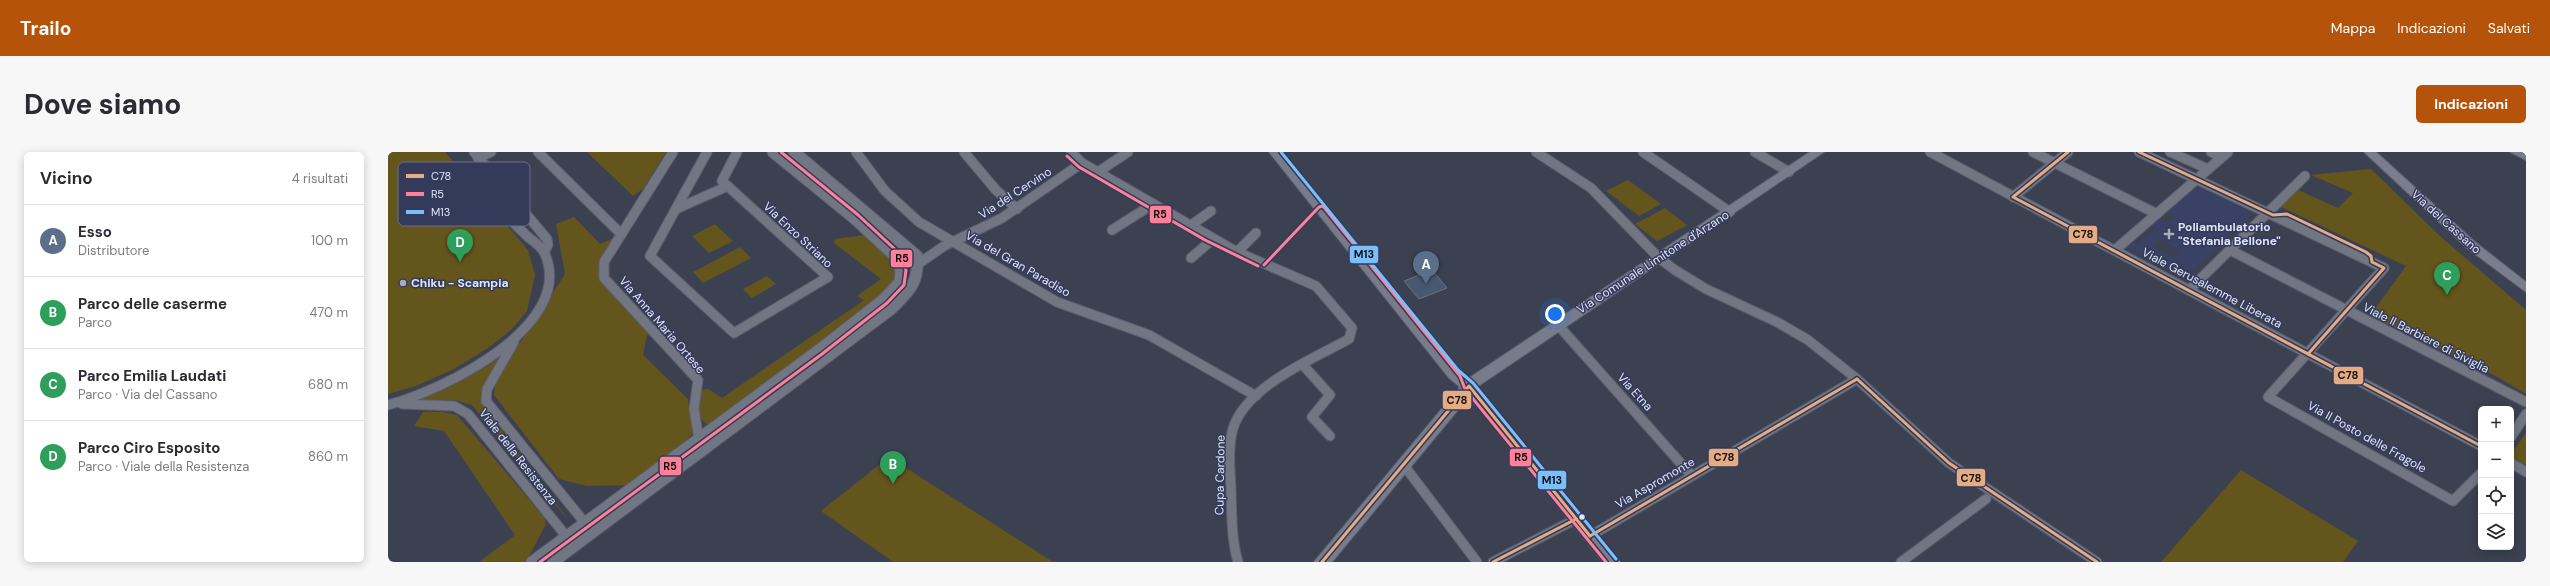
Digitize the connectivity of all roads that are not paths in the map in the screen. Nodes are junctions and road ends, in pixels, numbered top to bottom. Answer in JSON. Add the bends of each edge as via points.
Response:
{"nodes":[{"id":1,"x":491,"y":152,"type":"edge"},
{"id":2,"x":538,"y":152,"type":"edge"},
{"id":3,"x":673,"y":152,"type":"edge"},
{"id":4,"x":707,"y":152,"type":"edge"},
{"id":5,"x":737,"y":152,"type":"edge"},
{"id":6,"x":773,"y":152,"type":"edge"},
{"id":7,"x":794,"y":152,"type":"edge"},
{"id":8,"x":856,"y":152,"type":"edge"},
{"id":9,"x":964,"y":152,"type":"edge"},
{"id":10,"x":1071,"y":152,"type":"edge"},
{"id":11,"x":1128,"y":152,"type":"edge"},
{"id":12,"x":1274,"y":152,"type":"edge"},
{"id":13,"x":1286,"y":152,"type":"edge"},
{"id":14,"x":1536,"y":152,"type":"edge"},
{"id":15,"x":1643,"y":152,"type":"edge"},
{"id":16,"x":1755,"y":152,"type":"edge"},
{"id":17,"x":1818,"y":152,"type":"edge"},
{"id":18,"x":1930,"y":152,"type":"edge"},
{"id":19,"x":2033,"y":152,"type":"edge"},
{"id":20,"x":2068,"y":152,"type":"edge"},
{"id":21,"x":2139,"y":152,"type":"edge"},
{"id":22,"x":2170,"y":152,"type":"edge"},
{"id":23,"x":2211,"y":152,"type":"edge"},
{"id":24,"x":2369,"y":152,"type":"edge"},
{"id":25,"x":2516,"y":152,"type":"edge"},
{"id":26,"x":476,"y":155,"type":"edge"},
{"id":27,"x":2225,"y":155,"type":"edge"},
{"id":28,"x":2526,"y":156,"type":"edge"},
{"id":29,"x":1082,"y":163,"type":"junction"},
{"id":30,"x":2055,"y":163,"type":"junction"},
{"id":31,"x":2208,"y":169,"type":"junction"},
{"id":32,"x":1098,"y":172,"type":"junction"},
{"id":33,"x":1789,"y":172,"type":"junction"},
{"id":34,"x":2306,"y":176,"type":"dead end"},
{"id":35,"x":2197,"y":179,"type":"junction"},
{"id":36,"x":728,"y":186,"type":"junction"},
{"id":37,"x":2013,"y":197,"type":"junction"},
{"id":38,"x":1153,"y":204,"type":"junction"},
{"id":39,"x":1017,"y":208,"type":"junction"},
{"id":40,"x":676,"y":209,"type":"junction"},
{"id":41,"x":1211,"y":211,"type":"dead end"},
{"id":42,"x":1730,"y":212,"type":"junction"},
{"id":43,"x":2266,"y":212,"type":"junction"},
{"id":44,"x":2157,"y":214,"type":"junction"},
{"id":45,"x":530,"y":218,"type":"edge"},
{"id":46,"x":518,"y":226,"type":"edge"},
{"id":47,"x":1190,"y":226,"type":"junction"},
{"id":48,"x":1112,"y":230,"type":"dead end"},
{"id":49,"x":622,"y":232,"type":"junction"},
{"id":50,"x":1256,"y":233,"type":"dead end"},
{"id":51,"x":1213,"y":239,"type":"junction"},
{"id":52,"x":954,"y":242,"type":"junction"},
{"id":53,"x":2115,"y":250,"type":"junction"},
{"id":54,"x":2230,"y":250,"type":"junction"},
{"id":55,"x":544,"y":252,"type":"junction"},
{"id":56,"x":1237,"y":252,"type":"junction"},
{"id":57,"x":1191,"y":258,"type":"dead end"},
{"id":58,"x":1659,"y":258,"type":"junction"},
{"id":59,"x":917,"y":260,"type":"junction"},
{"id":60,"x":2526,"y":288,"type":"edge"},
{"id":61,"x":2189,"y":290,"type":"junction"},
{"id":62,"x":2347,"y":310,"type":"junction"},
{"id":63,"x":1558,"y":325,"type":"junction"},
{"id":64,"x":515,"y":340,"type":"junction"},
{"id":65,"x":2308,"y":354,"type":"junction"},
{"id":66,"x":1303,"y":366,"type":"junction"},
{"id":67,"x":1857,"y":379,"type":"junction"},
{"id":68,"x":1469,"y":386,"type":"junction"},
{"id":69,"x":1256,"y":396,"type":"junction"},
{"id":70,"x":2526,"y":402,"type":"edge"},
{"id":71,"x":391,"y":404,"type":"edge"},
{"id":72,"x":2526,"y":414,"type":"edge"},
{"id":73,"x":2514,"y":432,"type":"edge"},
{"id":74,"x":1330,"y":436,"type":"dead end"},
{"id":75,"x":699,"y":439,"type":"junction"},
{"id":76,"x":2478,"y":444,"type":"edge"},
{"id":77,"x":1403,"y":464,"type":"junction"},
{"id":78,"x":2514,"y":465,"type":"edge"},
{"id":79,"x":2526,"y":472,"type":"edge"},
{"id":80,"x":1692,"y":476,"type":"junction"},
{"id":81,"x":2478,"y":476,"type":"edge"},
{"id":82,"x":1986,"y":499,"type":"dead end"},
{"id":83,"x":1576,"y":519,"type":"junction"},
{"id":84,"x":585,"y":523,"type":"junction"},
{"id":85,"x":566,"y":536,"type":"junction"},
{"id":86,"x":1590,"y":536,"type":"junction"},
{"id":87,"x":586,"y":538,"type":"junction"},
{"id":88,"x":532,"y":562,"type":"edge"},
{"id":89,"x":553,"y":562,"type":"edge"},
{"id":90,"x":1238,"y":562,"type":"edge"},
{"id":91,"x":1322,"y":562,"type":"edge"},
{"id":92,"x":1477,"y":562,"type":"edge"},
{"id":93,"x":1493,"y":562,"type":"edge"},
{"id":94,"x":1612,"y":562,"type":"edge"},
{"id":95,"x":1900,"y":562,"type":"edge"},
{"id":96,"x":2097,"y":562,"type":"edge"}],
"edges":[{"from":1,"to":26,"type":"street"},
{"from":2,"to":49,"type":"street"},
{"from":3,"to":49,"type":"street","name":"Via Anna Maria Ortese"},
{"from":4,"to":40,"type":"street"},
{"from":5,"to":36,"type":"street","via":[[722,181]]},
{"from":6,"to":75,"type":"street","via":[[854,218],[896,257],[901,271],[900,282],[819,350]]},
{"from":7,"to":59,"type":"street"},
{"from":8,"to":52,"type":"street","name":"Via del Gran Paradiso","via":[[891,196],[919,222]]},
{"from":9,"to":39,"type":"street","via":[[996,190]]},
{"from":10,"to":29,"type":"street"},
{"from":11,"to":32,"type":"street"},
{"from":12,"to":68,"type":"main road","via":[[1454,374]]},
{"from":13,"to":68,"type":"main road","via":[[1464,373]]},
{"from":14,"to":58,"type":"street","via":[[1591,188]]},
{"from":15,"to":42,"type":"street"},
{"from":16,"to":33,"type":"street"},
{"from":17,"to":33,"type":"main road","name":"Via Comunale Limitone d'Arzano"},
{"from":18,"to":37,"type":"street","name":"Viale Gerusalemme Liberata"},
{"from":19,"to":30,"type":"street"},
{"from":20,"to":30,"type":"street"},
{"from":21,"to":35,"type":"street"},
{"from":22,"to":31,"type":"street"},
{"from":23,"to":27,"type":"street"},
{"from":24,"to":60,"type":"main road","name":"Via del Cassano","via":[[2471,245]]},
{"from":25,"to":28,"type":"highway"},
{"from":27,"to":31,"type":"street"},
{"from":29,"to":32,"type":"street"},
{"from":29,"to":39,"type":"street","name":"Via del Cervino"},
{"from":30,"to":37,"type":"street"},
{"from":30,"to":44,"type":"street"},
{"from":31,"to":35,"type":"street"},
{"from":32,"to":38,"type":"street"},
{"from":33,"to":42,"type":"main road","name":"Via Comunale Limitone d'Arzano"},
{"from":34,"to":43,"type":"street"},
{"from":35,"to":43,"type":"street"},
{"from":35,"to":44,"type":"street"},
{"from":36,"to":40,"type":"street"},
{"from":36,"to":40,"type":"street","name":"Via Enzo Striano","via":[[828,278],[734,333],[650,256]]},
{"from":37,"to":53,"type":"street","name":"Viale Gerusalemme Liberata"},
{"from":38,"to":47,"type":"street"},
{"from":38,"to":48,"type":"street"},
{"from":39,"to":52,"type":"street","name":"Via del Cervino"},
{"from":41,"to":47,"type":"street"},
{"from":42,"to":58,"type":"main road","name":"Via Comunale Limitone d'Arzano"},
{"from":43,"to":54,"type":"street"},
{"from":43,"to":62,"type":"street","via":[[2384,268]]},
{"from":44,"to":53,"type":"street"},
{"from":45,"to":55,"type":"street","name":"Viale della Resistenza","via":[[547,239],[548,245]]},
{"from":46,"to":55,"type":"street","name":"Viale della Resistenza"},
{"from":47,"to":51,"type":"street"},
{"from":49,"to":75,"type":"street","name":"Via Anna Maria Ortese","via":[[604,262],[604,278],[698,380],[694,409]]},
{"from":50,"to":56,"type":"street"},
{"from":51,"to":56,"type":"street"},
{"from":51,"to":57,"type":"street"},
{"from":52,"to":59,"type":"street","name":"Via del Cervino"},
{"from":52,"to":69,"type":"street","name":"Via del Gran Paradiso","via":[[1057,302],[1149,335]]},
{"from":53,"to":61,"type":"street","name":"Viale Gerusalemme Liberata"},
{"from":54,"to":61,"type":"street"},
{"from":54,"to":62,"type":"street","name":"Viale Il Barbiere di Siviglia"},
{"from":55,"to":64,"type":"street","name":"Viale della Resistenza","via":[[552,279],[545,300]]},
{"from":56,"to":66,"type":"street","name":"Cupa Cardone","via":[[1316,286],[1351,325],[1353,332],[1349,339]]},
{"from":58,"to":63,"type":"main road","name":"Via Comunale Limitone d'Arzano"},
{"from":58,"to":67,"type":"street","via":[[1706,289],[1742,304],[1808,340]]},
{"from":59,"to":87,"type":"street","via":[[913,287],[891,309]]},
{"from":61,"to":65,"type":"street","name":"Viale Gerusalemme Liberata"},
{"from":62,"to":65,"type":"street"},
{"from":62,"to":70,"type":"street","name":"Viale Il Barbiere di Siviglia"},
{"from":63,"to":68,"type":"main road","name":"Via Comunale Limitone d'Arzano"},
{"from":63,"to":80,"type":"street","name":"Via Etna"},
{"from":64,"to":71,"type":"street","name":"Viale della Resistenza","via":[[486,362],[455,379],[423,394]]},
{"from":64,"to":84,"type":"street","name":"Viale della Resistenza","via":[[487,389],[486,401]]},
{"from":65,"to":76,"type":"street","name":"Viale Gerusalemme Liberata"},
{"from":65,"to":81,"type":"street","name":"Via Il Posto delle Fragole","via":[[2268,397],[2453,501]]},
{"from":66,"to":69,"type":"street","name":"Cupa Cardone"},
{"from":66,"to":74,"type":"street","via":[[1330,395],[1312,417]]},
{"from":67,"to":80,"type":"street","name":"Via Aspromonte"},
{"from":67,"to":96,"type":"street","via":[[1949,463]]},
{"from":68,"to":77,"type":"main road","name":"Via Comunale Limitone d'Arzano"},
{"from":68,"to":83,"type":"main road"},
{"from":69,"to":90,"type":"street","name":"Cupa Cardone","via":[[1236,422],[1232,436],[1231,487],[1234,550]]},
{"from":71,"to":85,"type":"street","name":"Viale della Resistenza","via":[[454,406],[468,414]]},
{"from":72,"to":73,"type":"street"},
{"from":75,"to":84,"type":"street"},
{"from":77,"to":91,"type":"main road","name":"Via Comunale Limitone d'Arzano"},
{"from":77,"to":92,"type":"street"},
{"from":78,"to":79,"type":"street"},
{"from":80,"to":86,"type":"street","name":"Via Aspromonte"},
{"from":82,"to":95,"type":"street"},
{"from":83,"to":86,"type":"main road"},
{"from":83,"to":93,"type":"street"},
{"from":84,"to":85,"type":"street"},
{"from":84,"to":87,"type":"street"},
{"from":85,"to":87,"type":"street"},
{"from":85,"to":88,"type":"street"},
{"from":86,"to":94,"type":"main road"},
{"from":87,"to":89,"type":"street"}]}
